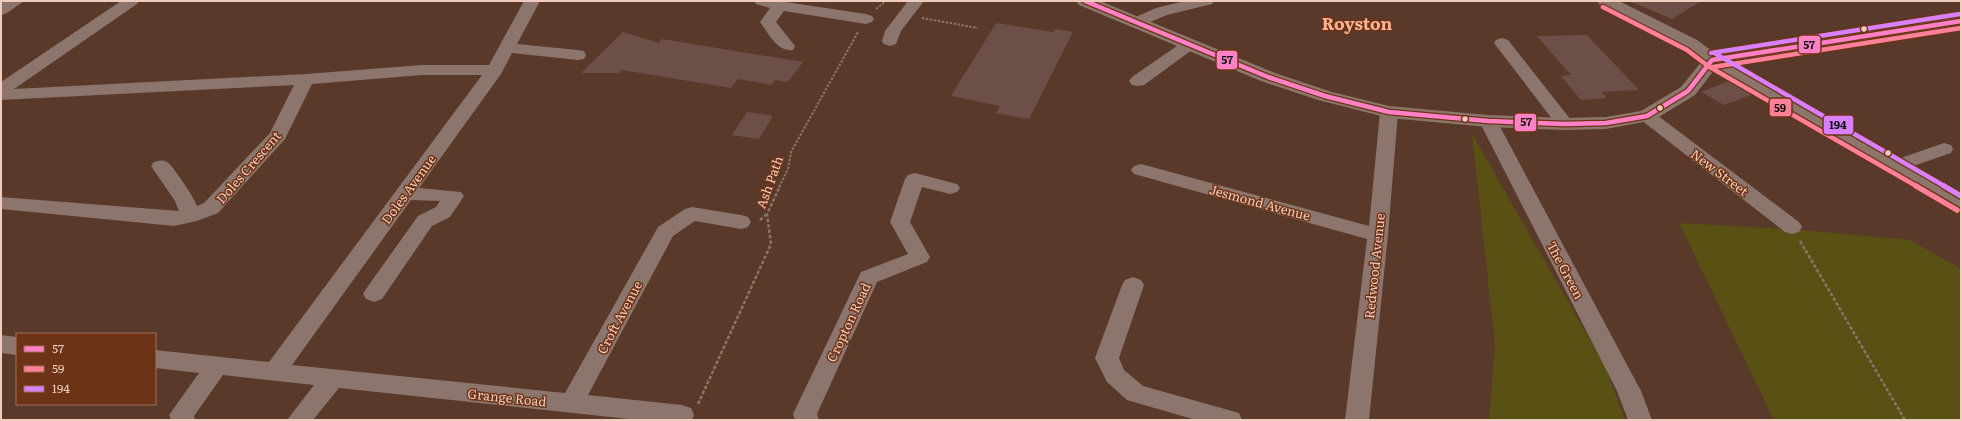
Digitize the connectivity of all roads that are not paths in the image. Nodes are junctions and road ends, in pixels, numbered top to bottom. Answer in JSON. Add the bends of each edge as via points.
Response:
{"nodes":[{"id":1,"x":16,"y":1,"type":"edge"},
{"id":2,"x":131,"y":1,"type":"edge"},
{"id":3,"x":532,"y":1,"type":"edge"},
{"id":4,"x":762,"y":1,"type":"edge"},
{"id":5,"x":916,"y":1,"type":"edge"},
{"id":6,"x":1085,"y":1,"type":"edge"},
{"id":7,"x":1206,"y":1,"type":"edge"},
{"id":8,"x":1606,"y":1,"type":"edge"},
{"id":9,"x":780,"y":6,"type":"junction"},
{"id":10,"x":1,"y":10,"type":"edge"},
{"id":11,"x":866,"y":19,"type":"road end"},
{"id":12,"x":1961,"y":20,"type":"edge"},
{"id":13,"x":1137,"y":22,"type":"junction"},
{"id":14,"x":890,"y":41,"type":"dead end"},
{"id":15,"x":1502,"y":43,"type":"dead end"},
{"id":16,"x":1190,"y":44,"type":"junction"},
{"id":17,"x":787,"y":46,"type":"dead end"},
{"id":18,"x":507,"y":48,"type":"junction"},
{"id":19,"x":578,"y":55,"type":"dead end"},
{"id":20,"x":1712,"y":60,"type":"junction"},
{"id":21,"x":495,"y":70,"type":"junction"},
{"id":22,"x":306,"y":79,"type":"junction"},
{"id":23,"x":1138,"y":80,"type":"dead end"},
{"id":24,"x":1,"y":90,"type":"edge"},
{"id":25,"x":1,"y":95,"type":"edge"},
{"id":26,"x":1389,"y":112,"type":"junction"},
{"id":27,"x":1647,"y":116,"type":"junction"},
{"id":28,"x":1488,"y":121,"type":"junction"},
{"id":29,"x":1565,"y":124,"type":"junction"},
{"id":30,"x":1944,"y":149,"type":"dead end"},
{"id":31,"x":161,"y":166,"type":"dead end"},
{"id":32,"x":1896,"y":166,"type":"junction"},
{"id":33,"x":1141,"y":170,"type":"dead end"},
{"id":34,"x":950,"y":188,"type":"dead end"},
{"id":35,"x":405,"y":193,"type":"junction"},
{"id":36,"x":1,"y":203,"type":"edge"},
{"id":37,"x":1961,"y":204,"type":"edge"},
{"id":38,"x":190,"y":216,"type":"junction"},
{"id":39,"x":741,"y":222,"type":"dead end"},
{"id":40,"x":1792,"y":227,"type":"road end"},
{"id":41,"x":1378,"y":235,"type":"junction"},
{"id":42,"x":1133,"y":285,"type":"dead end"},
{"id":43,"x":374,"y":294,"type":"dead end"},
{"id":44,"x":1,"y":344,"type":"edge"},
{"id":45,"x":16,"y":346,"type":"edge"},
{"id":46,"x":156,"y":359,"type":"edge"},
{"id":47,"x":217,"y":366,"type":"junction"},
{"id":48,"x":275,"y":371,"type":"junction"},
{"id":49,"x":332,"y":379,"type":"junction"},
{"id":50,"x":572,"y":403,"type":"junction"},
{"id":51,"x":690,"y":410,"type":"road end"},
{"id":52,"x":183,"y":420,"type":"edge"},
{"id":53,"x":299,"y":420,"type":"edge"},
{"id":54,"x":807,"y":420,"type":"edge"},
{"id":55,"x":1230,"y":420,"type":"edge"},
{"id":56,"x":1358,"y":420,"type":"edge"},
{"id":57,"x":1640,"y":420,"type":"edge"}],
"edges":[{"from":1,"to":10,"type":"street"},
{"from":2,"to":24,"type":"street"},
{"from":3,"to":18,"type":"street","name":"Doles Avenue"},
{"from":4,"to":9,"type":"street"},
{"from":5,"to":14,"type":"street","via":[[893,30]]},
{"from":6,"to":13,"type":"main road"},
{"from":7,"to":13,"type":"street","via":[[1162,11]]},
{"from":8,"to":20,"type":"main road","via":[[1691,44]]},
{"from":9,"to":11,"type":"street"},
{"from":9,"to":17,"type":"street","via":[[768,22]]},
{"from":12,"to":20,"type":"main road"},
{"from":13,"to":16,"type":"main road"},
{"from":15,"to":29,"type":"street"},
{"from":16,"to":23,"type":"street"},
{"from":16,"to":26,"type":"main road","via":[[1268,77],[1325,96]]},
{"from":18,"to":19,"type":"street"},
{"from":18,"to":21,"type":"street","name":"Doles Avenue"},
{"from":20,"to":27,"type":"main road","via":[[1688,90]]},
{"from":20,"to":32,"type":"main road"},
{"from":21,"to":22,"type":"street","via":[[422,70]]},
{"from":21,"to":35,"type":"street","name":"Doles Avenue"},
{"from":22,"to":25,"type":"street"},
{"from":22,"to":38,"type":"street","name":"Doles Crescent","via":[[278,135],[211,208]]},
{"from":26,"to":28,"type":"main road"},
{"from":26,"to":41,"type":"street","name":"Redwood Avenue"},
{"from":27,"to":29,"type":"main road","via":[[1606,123]]},
{"from":27,"to":40,"type":"street","name":"New Street"},
{"from":28,"to":29,"type":"main road"},
{"from":28,"to":57,"type":"street","name":"The Green","via":[[1629,392]]},
{"from":30,"to":32,"type":"street"},
{"from":31,"to":38,"type":"street","via":[[185,200]]},
{"from":32,"to":37,"type":"main road"},
{"from":33,"to":41,"type":"street","name":"Jesmond Avenue"},
{"from":34,"to":54,"type":"street","name":"Cropton Road","via":[[915,179],[900,222],[920,257],[869,277],[805,414]]},
{"from":35,"to":43,"type":"street","via":[[454,196],[443,212],[425,221]]},
{"from":35,"to":48,"type":"street","name":"Doles Avenue"},
{"from":36,"to":38,"type":"street","name":"Doles Crescent","via":[[174,219]]},
{"from":39,"to":50,"type":"street","name":"Croft Avenue","via":[[692,214],[665,232]]},
{"from":41,"to":56,"type":"street","name":"Redwood Avenue"},
{"from":42,"to":55,"type":"street","via":[[1107,358],[1115,376],[1135,393]]},
{"from":44,"to":45,"type":"street"},
{"from":46,"to":47,"type":"street","name":"Grange Road"},
{"from":47,"to":48,"type":"street","name":"Grange Road"},
{"from":47,"to":52,"type":"street","via":[[181,415]]},
{"from":48,"to":49,"type":"street","name":"Grange Road"},
{"from":49,"to":50,"type":"street","name":"Grange Road"},
{"from":49,"to":53,"type":"street"},
{"from":50,"to":51,"type":"street","name":"Grange Road"}]}
